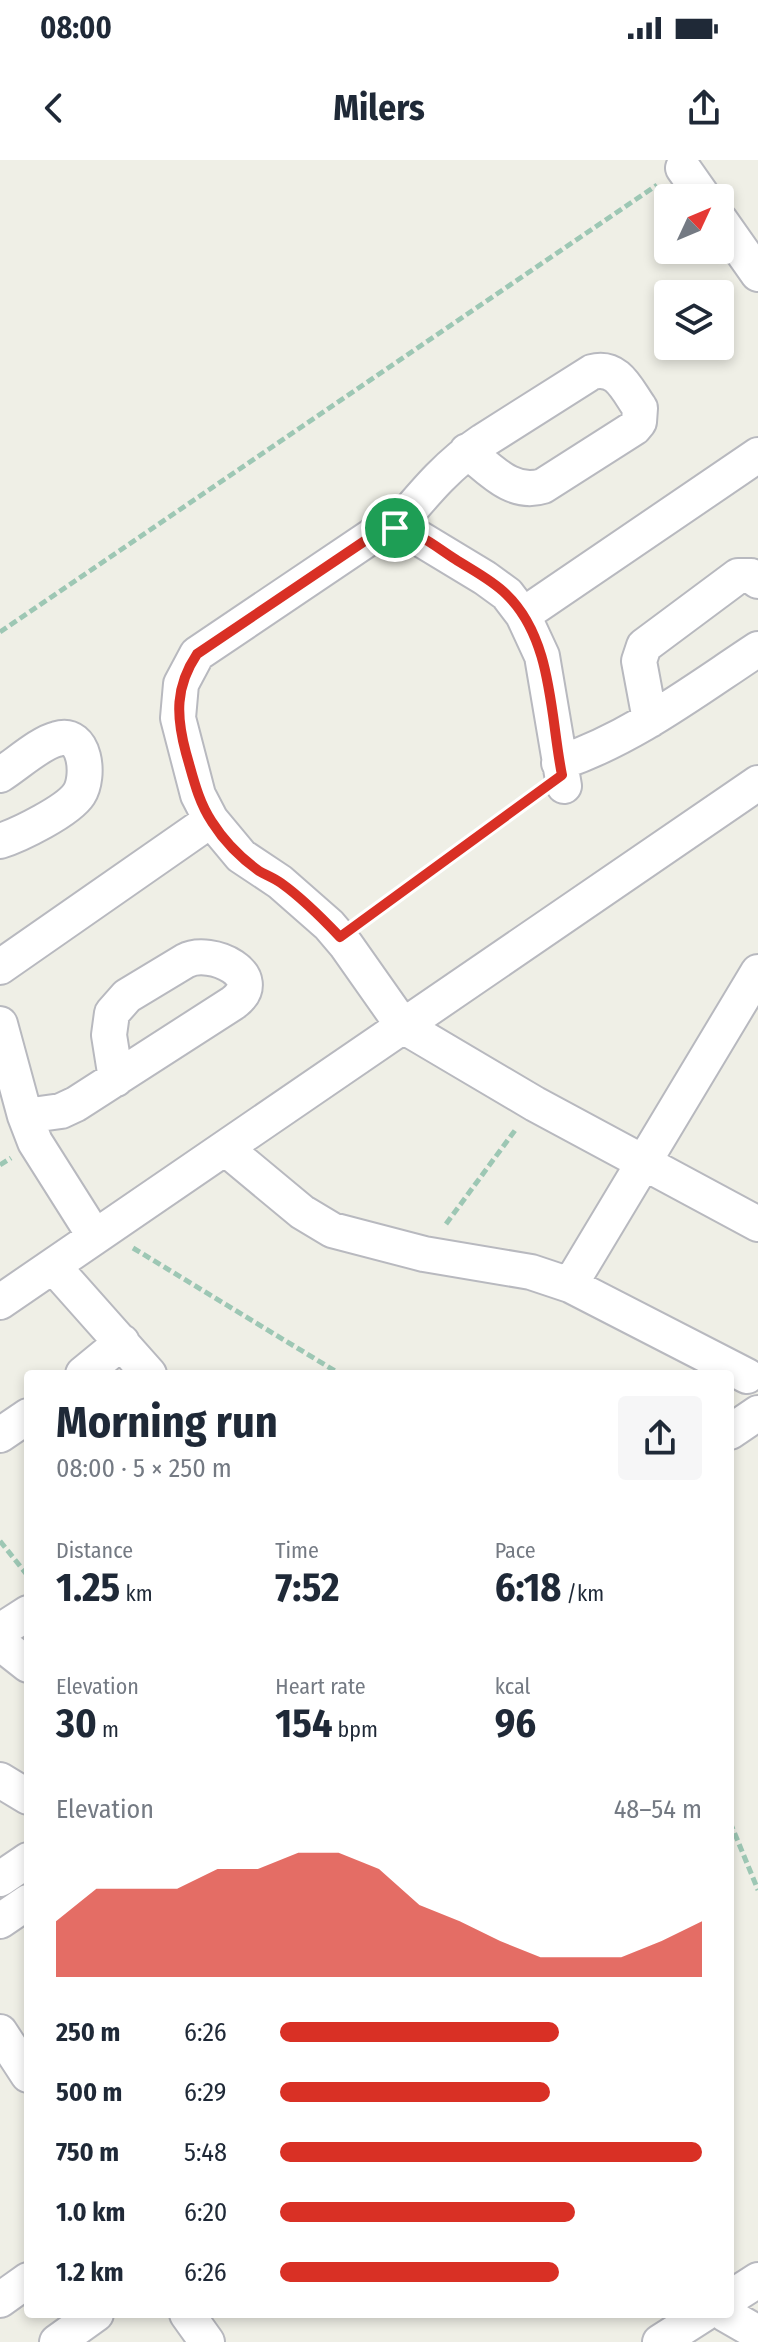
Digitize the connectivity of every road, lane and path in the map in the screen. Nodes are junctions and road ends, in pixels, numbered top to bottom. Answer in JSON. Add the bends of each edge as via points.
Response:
{"nodes":[{"id":1,"x":683,"y":168,"type":"joint"},
{"id":2,"x":694,"y":184,"type":"edge"},
{"id":3,"x":734,"y":240,"type":"edge"},
{"id":4,"x":758,"y":274,"type":"edge"},
{"id":5,"x":467,"y":451,"type":"junction"},
{"id":6,"x":758,"y":455,"type":"edge"},
{"id":7,"x":395,"y":528,"type":"junction"},
{"id":8,"x":758,"y":581,"type":"edge"},
{"id":9,"x":523,"y":615,"type":"junction"},
{"id":10,"x":0,"y":632,"type":"edge"},
{"id":11,"x":758,"y":649,"type":"edge"},
{"id":12,"x":650,"y":720,"type":"junction"},
{"id":13,"x":0,"y":775,"type":"edge"},
{"id":14,"x":562,"y":775,"type":"junction"},
{"id":15,"x":758,"y":783,"type":"edge"},
{"id":16,"x":211,"y":820,"type":"junction"},
{"id":17,"x":0,"y":841,"type":"edge"},
{"id":18,"x":340,"y":937,"type":"junction"},
{"id":19,"x":0,"y":967,"type":"edge"},
{"id":20,"x":758,"y":972,"type":"edge"},
{"id":21,"x":0,"y":1024,"type":"edge"},
{"id":22,"x":403,"y":1026,"type":"junction"},
{"id":23,"x":116,"y":1079,"type":"dead end"},
{"id":24,"x":535,"y":1104,"type":"junction"},
{"id":25,"x":25,"y":1116,"type":"junction"},
{"id":26,"x":225,"y":1148,"type":"junction"},
{"id":27,"x":643,"y":1161,"type":"junction"},
{"id":28,"x":758,"y":1224,"type":"edge"},
{"id":29,"x":100,"y":1234,"type":"junction"},
{"id":30,"x":424,"y":1254,"type":"junction"},
{"id":31,"x":53,"y":1266,"type":"junction"},
{"id":32,"x":570,"y":1285,"type":"junction"},
{"id":33,"x":0,"y":1302,"type":"edge"},
{"id":34,"x":122,"y":1342,"type":"junction"},
{"id":35,"x":89,"y":1370,"type":"edge"},
{"id":36,"x":146,"y":1370,"type":"edge"},
{"id":37,"x":333,"y":1370,"type":"edge"},
{"id":38,"x":732,"y":1370,"type":"edge"},
{"id":39,"x":758,"y":1413,"type":"edge"},
{"id":40,"x":24,"y":1419,"type":"edge"},
{"id":41,"x":734,"y":1429,"type":"edge"},
{"id":42,"x":0,"y":1435,"type":"edge"},
{"id":43,"x":0,"y":1541,"type":"edge"},
{"id":44,"x":24,"y":1571,"type":"edge"},
{"id":45,"x":24,"y":1616,"type":"edge"},
{"id":46,"x":0,"y":1631,"type":"edge"},
{"id":47,"x":0,"y":1643,"type":"edge"},
{"id":48,"x":24,"y":1662,"type":"edge"},
{"id":49,"x":0,"y":1780,"type":"edge"},
{"id":50,"x":24,"y":1795,"type":"edge"},
{"id":51,"x":734,"y":1832,"type":"edge"},
{"id":52,"x":24,"y":1863,"type":"edge"},
{"id":53,"x":0,"y":1879,"type":"edge"},
{"id":54,"x":758,"y":1890,"type":"edge"},
{"id":55,"x":24,"y":1905,"type":"edge"},
{"id":56,"x":0,"y":1921,"type":"edge"},
{"id":57,"x":0,"y":2032,"type":"edge"},
{"id":58,"x":24,"y":2069,"type":"edge"},
{"id":59,"x":758,"y":2280,"type":"edge"},
{"id":60,"x":24,"y":2283,"type":"edge"},
{"id":61,"x":734,"y":2295,"type":"edge"},
{"id":62,"x":0,"y":2300,"type":"edge"},
{"id":63,"x":90,"y":2318,"type":"edge"},
{"id":64,"x":190,"y":2318,"type":"edge"},
{"id":65,"x":698,"y":2318,"type":"edge"},
{"id":66,"x":732,"y":2318,"type":"edge"},
{"id":67,"x":758,"y":2333,"type":"edge"},
{"id":68,"x":57,"y":2342,"type":"edge"},
{"id":69,"x":207,"y":2342,"type":"edge"},
{"id":70,"x":660,"y":2342,"type":"edge"}],
"edges":[{"from":1,"to":2,"type":"street"},
{"from":1,"to":10,"type":"path"},
{"from":3,"to":4,"type":"street"},
{"from":5,"to":5,"type":"street","via":[[600,370],[617,375],[640,408],[634,428],[532,490],[514,487]]},
{"from":5,"to":7,"type":"street"},
{"from":6,"to":9,"type":"street"},
{"from":7,"to":9,"type":"street","via":[[412,532],[485,578]]},
{"from":7,"to":16,"type":"street","via":[[375,534],[197,654],[187,668],[178,718],[198,795]]},
{"from":8,"to":12,"type":"street","via":[[738,576],[644,646],[639,661]]},
{"from":9,"to":14,"type":"street","via":[[542,656]]},
{"from":11,"to":12,"type":"street"},
{"from":12,"to":14,"type":"street"},
{"from":13,"to":17,"type":"street","via":[[56,739],[69,738],[82,750],[84,777],[78,796]]},
{"from":14,"to":18,"type":"path"},
{"from":15,"to":22,"type":"street"},
{"from":16,"to":18,"type":"street","via":[[241,856],[280,882]]},
{"from":16,"to":19,"type":"street"},
{"from":18,"to":22,"type":"street"},
{"from":20,"to":27,"type":"street"},
{"from":21,"to":25,"type":"street"},
{"from":22,"to":24,"type":"street"},
{"from":22,"to":26,"type":"street"},
{"from":23,"to":25,"type":"street","via":[[61,1111]]},
{"from":24,"to":27,"type":"street"},
{"from":24,"to":30,"type":"path"},
{"from":25,"to":29,"type":"street","via":[[35,1142]]},
{"from":26,"to":29,"type":"street"},
{"from":26,"to":30,"type":"street","via":[[319,1224]]},
{"from":27,"to":28,"type":"street"},
{"from":27,"to":32,"type":"street"},
{"from":29,"to":31,"type":"street"},
{"from":29,"to":37,"type":"path"},
{"from":30,"to":32,"type":"street","via":[[531,1272]]},
{"from":31,"to":33,"type":"street"},
{"from":31,"to":34,"type":"street"},
{"from":32,"to":38,"type":"street"},
{"from":34,"to":35,"type":"street"},
{"from":34,"to":36,"type":"street"},
{"from":39,"to":41,"type":"street"},
{"from":40,"to":42,"type":"street"},
{"from":43,"to":44,"type":"path"},
{"from":45,"to":46,"type":"street"},
{"from":47,"to":48,"type":"street"},
{"from":49,"to":50,"type":"street"},
{"from":51,"to":54,"type":"path"},
{"from":52,"to":53,"type":"street"},
{"from":55,"to":56,"type":"street"},
{"from":57,"to":58,"type":"street"},
{"from":59,"to":61,"type":"street"},
{"from":60,"to":62,"type":"street"},
{"from":63,"to":68,"type":"street"},
{"from":64,"to":69,"type":"street"},
{"from":65,"to":70,"type":"street"},
{"from":66,"to":67,"type":"street"}]}
